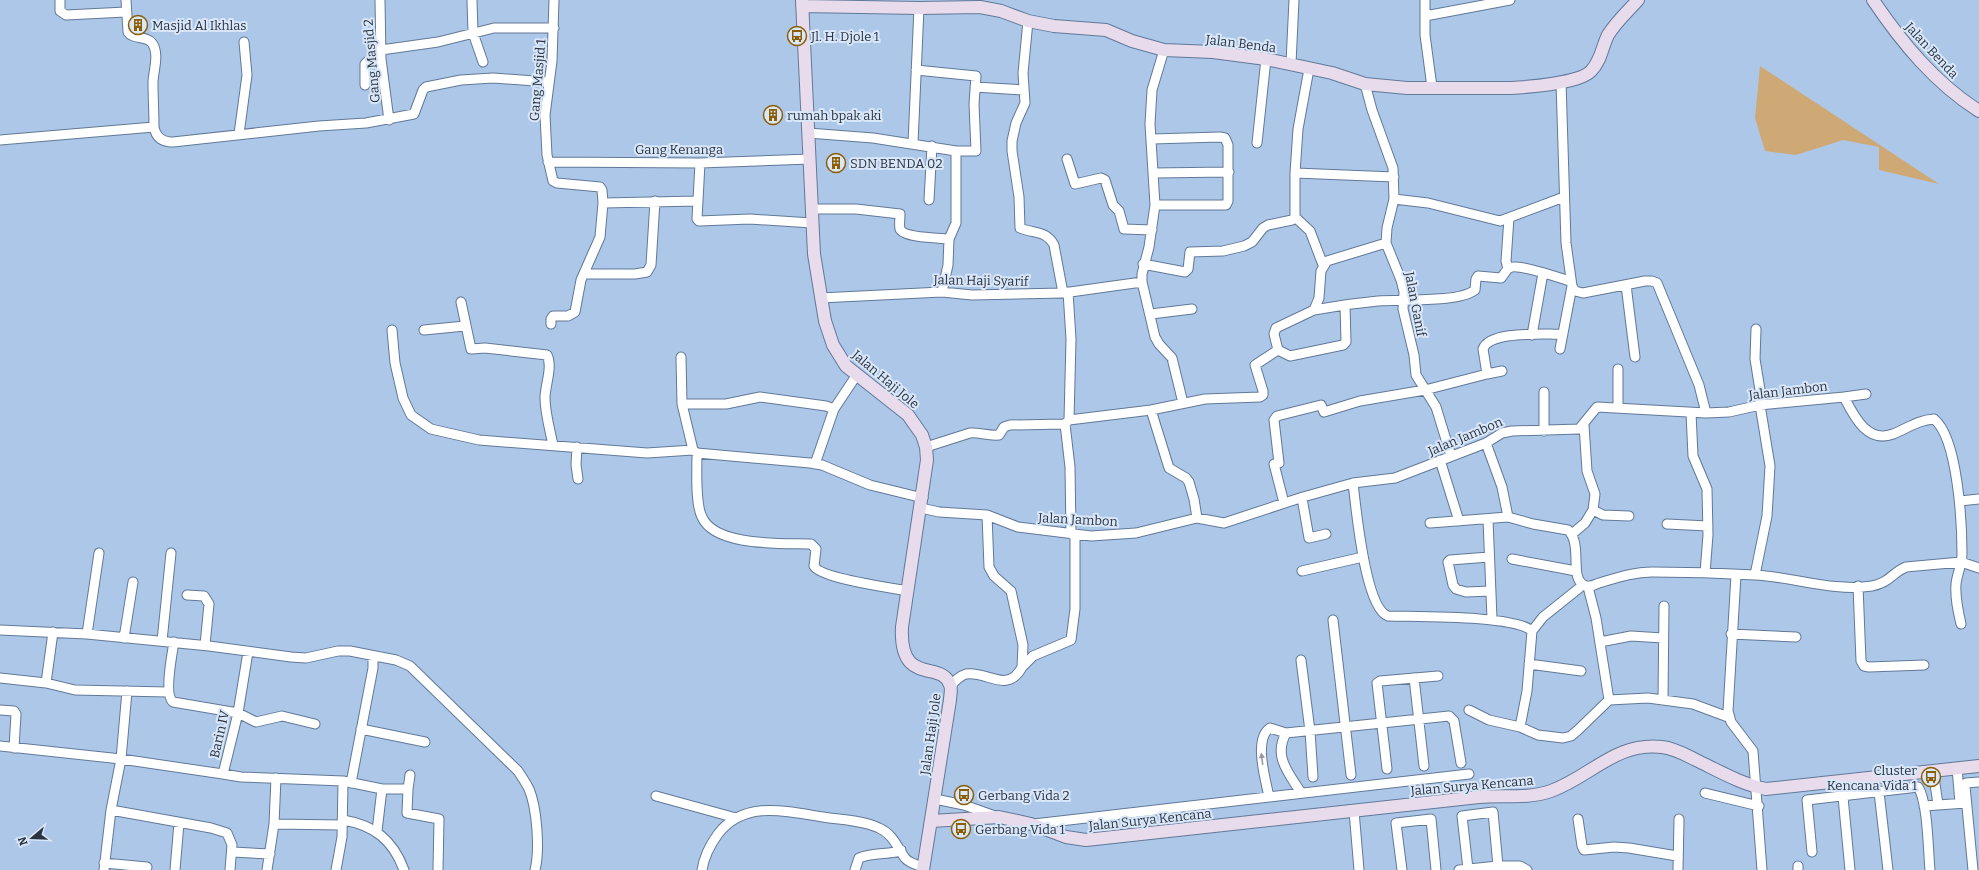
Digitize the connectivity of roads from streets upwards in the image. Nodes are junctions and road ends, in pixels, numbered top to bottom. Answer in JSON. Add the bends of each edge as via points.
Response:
{"nodes":[{"id":1,"x":60,"y":0,"type":"edge"},
{"id":2,"x":126,"y":0,"type":"edge"},
{"id":3,"x":380,"y":0,"type":"edge"},
{"id":4,"x":472,"y":0,"type":"edge"},
{"id":5,"x":554,"y":0,"type":"edge"},
{"id":6,"x":1294,"y":0,"type":"edge"},
{"id":7,"x":1425,"y":0,"type":"edge"},
{"id":8,"x":1510,"y":0,"type":"edge"},
{"id":9,"x":1638,"y":0,"type":"edge"},
{"id":10,"x":1873,"y":0,"type":"edge"},
{"id":11,"x":802,"y":3,"type":"edge"},
{"id":12,"x":940,"y":3,"type":"edge"},
{"id":13,"x":919,"y":8,"type":"junction"},
{"id":14,"x":126,"y":12,"type":"junction"},
{"id":15,"x":1425,"y":16,"type":"junction"},
{"id":16,"x":1028,"y":21,"type":"junction"},
{"id":17,"x":554,"y":28,"type":"junction"},
{"id":18,"x":473,"y":33,"type":"junction"},
{"id":19,"x":244,"y":42,"type":"dead end"},
{"id":20,"x":1164,"y":50,"type":"junction"},
{"id":21,"x":381,"y":54,"type":"junction"},
{"id":22,"x":1266,"y":59,"type":"junction"},
{"id":23,"x":483,"y":62,"type":"dead end"},
{"id":24,"x":1291,"y":64,"type":"junction"},
{"id":25,"x":1308,"y":69,"type":"junction"},
{"id":26,"x":916,"y":70,"type":"junction"},
{"id":27,"x":548,"y":82,"type":"junction"},
{"id":28,"x":1561,"y":82,"type":"junction"},
{"id":29,"x":1365,"y":84,"type":"junction"},
{"id":30,"x":365,"y":85,"type":"dead end"},
{"id":31,"x":975,"y":87,"type":"junction"},
{"id":32,"x":1432,"y":87,"type":"junction"},
{"id":33,"x":1024,"y":90,"type":"junction"},
{"id":34,"x":1979,"y":111,"type":"edge"},
{"id":35,"x":389,"y":120,"type":"junction"},
{"id":36,"x":154,"y":127,"type":"junction"},
{"id":37,"x":808,"y":133,"type":"junction"},
{"id":38,"x":239,"y":134,"type":"junction"},
{"id":39,"x":1152,"y":139,"type":"junction"},
{"id":40,"x":0,"y":140,"type":"edge"},
{"id":41,"x":912,"y":143,"type":"junction"},
{"id":42,"x":1257,"y":143,"type":"dead end"},
{"id":43,"x":932,"y":146,"type":"junction"},
{"id":44,"x":956,"y":151,"type":"junction"},
{"id":45,"x":810,"y":159,"type":"junction"},
{"id":46,"x":1067,"y":159,"type":"dead end"},
{"id":47,"x":548,"y":162,"type":"junction"},
{"id":48,"x":700,"y":163,"type":"junction"},
{"id":49,"x":1229,"y":172,"type":"junction"},
{"id":50,"x":1154,"y":173,"type":"junction"},
{"id":51,"x":1295,"y":173,"type":"junction"},
{"id":52,"x":1394,"y":177,"type":"junction"},
{"id":53,"x":1564,"y":197,"type":"junction"},
{"id":54,"x":1394,"y":199,"type":"junction"},
{"id":55,"x":929,"y":200,"type":"dead end"},
{"id":56,"x":655,"y":201,"type":"junction"},
{"id":57,"x":698,"y":201,"type":"junction"},
{"id":58,"x":603,"y":203,"type":"junction"},
{"id":59,"x":1155,"y":205,"type":"junction"},
{"id":60,"x":813,"y":209,"type":"junction"},
{"id":61,"x":1295,"y":217,"type":"junction"},
{"id":62,"x":1509,"y":218,"type":"junction"},
{"id":63,"x":812,"y":223,"type":"junction"},
{"id":64,"x":1152,"y":230,"type":"junction"},
{"id":65,"x":949,"y":239,"type":"junction"},
{"id":66,"x":1386,"y":243,"type":"junction"},
{"id":67,"x":1143,"y":264,"type":"junction"},
{"id":68,"x":1323,"y":265,"type":"junction"},
{"id":69,"x":1508,"y":269,"type":"junction"},
{"id":70,"x":1543,"y":273,"type":"junction"},
{"id":71,"x":584,"y":274,"type":"junction"},
{"id":72,"x":1142,"y":282,"type":"junction"},
{"id":73,"x":1571,"y":284,"type":"junction"},
{"id":74,"x":1626,"y":285,"type":"junction"},
{"id":75,"x":942,"y":292,"type":"junction"},
{"id":76,"x":1066,"y":292,"type":"junction"},
{"id":77,"x":820,"y":298,"type":"junction"},
{"id":78,"x":1403,"y":300,"type":"junction"},
{"id":79,"x":461,"y":302,"type":"dead end"},
{"id":80,"x":1345,"y":305,"type":"junction"},
{"id":81,"x":1192,"y":309,"type":"dead end"},
{"id":82,"x":1314,"y":310,"type":"junction"},
{"id":83,"x":1151,"y":314,"type":"junction"},
{"id":84,"x":551,"y":324,"type":"dead end"},
{"id":85,"x":465,"y":326,"type":"junction"},
{"id":86,"x":1756,"y":329,"type":"dead end"},
{"id":87,"x":392,"y":330,"type":"dead end"},
{"id":88,"x":424,"y":330,"type":"dead end"},
{"id":89,"x":1532,"y":334,"type":"junction"},
{"id":90,"x":1563,"y":334,"type":"junction"},
{"id":91,"x":1560,"y":349,"type":"dead end"},
{"id":92,"x":1278,"y":350,"type":"junction"},
{"id":93,"x":681,"y":357,"type":"dead end"},
{"id":94,"x":1635,"y":357,"type":"dead end"},
{"id":95,"x":1618,"y":369,"type":"dead end"},
{"id":96,"x":1502,"y":372,"type":"dead end"},
{"id":97,"x":1487,"y":374,"type":"junction"},
{"id":98,"x":856,"y":376,"type":"junction"},
{"id":99,"x":1425,"y":390,"type":"junction"},
{"id":100,"x":1544,"y":392,"type":"dead end"},
{"id":101,"x":1866,"y":394,"type":"dead end"},
{"id":102,"x":1844,"y":397,"type":"junction"},
{"id":103,"x":1183,"y":403,"type":"junction"},
{"id":104,"x":682,"y":404,"type":"junction"},
{"id":105,"x":1760,"y":405,"type":"junction"},
{"id":106,"x":1618,"y":408,"type":"junction"},
{"id":107,"x":834,"y":409,"type":"junction"},
{"id":108,"x":1151,"y":410,"type":"junction"},
{"id":109,"x":1691,"y":413,"type":"junction"},
{"id":110,"x":1706,"y":413,"type":"junction"},
{"id":111,"x":1067,"y":422,"type":"junction"},
{"id":112,"x":1584,"y":426,"type":"junction"},
{"id":113,"x":1544,"y":431,"type":"junction"},
{"id":114,"x":1486,"y":443,"type":"junction"},
{"id":115,"x":553,"y":445,"type":"junction"},
{"id":116,"x":578,"y":447,"type":"junction"},
{"id":117,"x":926,"y":447,"type":"junction"},
{"id":118,"x":695,"y":451,"type":"junction"},
{"id":119,"x":1451,"y":456,"type":"junction"},
{"id":120,"x":1440,"y":460,"type":"junction"},
{"id":121,"x":815,"y":464,"type":"junction"},
{"id":122,"x":578,"y":479,"type":"dead end"},
{"id":123,"x":1353,"y":483,"type":"junction"},
{"id":124,"x":1302,"y":498,"type":"junction"},
{"id":125,"x":1979,"y":499,"type":"edge"},
{"id":126,"x":1960,"y":501,"type":"junction"},
{"id":127,"x":922,"y":503,"type":"junction"},
{"id":128,"x":1284,"y":503,"type":"junction"},
{"id":129,"x":1593,"y":510,"type":"junction"},
{"id":130,"x":987,"y":515,"type":"junction"},
{"id":131,"x":1628,"y":516,"type":"dead end"},
{"id":132,"x":1508,"y":517,"type":"junction"},
{"id":133,"x":1197,"y":518,"type":"junction"},
{"id":134,"x":1488,"y":518,"type":"junction"},
{"id":135,"x":1459,"y":520,"type":"junction"},
{"id":136,"x":1430,"y":523,"type":"dead end"},
{"id":137,"x":1667,"y":524,"type":"dead end"},
{"id":138,"x":1708,"y":526,"type":"junction"},
{"id":139,"x":1073,"y":534,"type":"junction"},
{"id":140,"x":1326,"y":534,"type":"dead end"},
{"id":141,"x":1572,"y":534,"type":"junction"},
{"id":142,"x":99,"y":553,"type":"dead end"},
{"id":143,"x":171,"y":553,"type":"dead end"},
{"id":144,"x":1489,"y":556,"type":"junction"},
{"id":145,"x":1363,"y":557,"type":"junction"},
{"id":146,"x":1512,"y":559,"type":"dead end"},
{"id":147,"x":1961,"y":562,"type":"junction"},
{"id":148,"x":1979,"y":568,"type":"edge"},
{"id":149,"x":1302,"y":571,"type":"dead end"},
{"id":150,"x":1576,"y":571,"type":"junction"},
{"id":151,"x":1705,"y":573,"type":"junction"},
{"id":152,"x":1736,"y":575,"type":"junction"},
{"id":153,"x":1755,"y":575,"type":"junction"},
{"id":154,"x":133,"y":582,"type":"dead end"},
{"id":155,"x":1586,"y":586,"type":"junction"},
{"id":156,"x":1858,"y":586,"type":"junction"},
{"id":157,"x":908,"y":591,"type":"junction"},
{"id":158,"x":1491,"y":591,"type":"junction"},
{"id":159,"x":186,"y":595,"type":"dead end"},
{"id":160,"x":1664,"y":606,"type":"dead end"},
{"id":161,"x":1333,"y":620,"type":"dead end"},
{"id":162,"x":1492,"y":620,"type":"junction"},
{"id":163,"x":1961,"y":624,"type":"dead end"},
{"id":164,"x":0,"y":630,"type":"edge"},
{"id":165,"x":1532,"y":631,"type":"junction"},
{"id":166,"x":53,"y":632,"type":"junction"},
{"id":167,"x":87,"y":634,"type":"junction"},
{"id":168,"x":1731,"y":634,"type":"junction"},
{"id":169,"x":124,"y":638,"type":"junction"},
{"id":170,"x":1663,"y":638,"type":"junction"},
{"id":171,"x":1796,"y":638,"type":"dead end"},
{"id":172,"x":162,"y":641,"type":"junction"},
{"id":173,"x":174,"y":642,"type":"junction"},
{"id":174,"x":1600,"y":642,"type":"junction"},
{"id":175,"x":205,"y":645,"type":"junction"},
{"id":176,"x":248,"y":652,"type":"junction"},
{"id":177,"x":373,"y":656,"type":"junction"},
{"id":178,"x":1301,"y":660,"type":"dead end"},
{"id":179,"x":1529,"y":664,"type":"junction"},
{"id":180,"x":1924,"y":665,"type":"dead end"},
{"id":181,"x":1022,"y":667,"type":"junction"},
{"id":182,"x":1582,"y":671,"type":"dead end"},
{"id":183,"x":1438,"y":676,"type":"dead end"},
{"id":184,"x":0,"y":678,"type":"edge"},
{"id":185,"x":1414,"y":678,"type":"junction"},
{"id":186,"x":46,"y":683,"type":"junction"},
{"id":187,"x":951,"y":686,"type":"junction"},
{"id":188,"x":127,"y":691,"type":"junction"},
{"id":189,"x":168,"y":692,"type":"junction"},
{"id":190,"x":1609,"y":700,"type":"junction"},
{"id":191,"x":1663,"y":700,"type":"junction"},
{"id":192,"x":0,"y":710,"type":"edge"},
{"id":193,"x":1469,"y":710,"type":"dead end"},
{"id":194,"x":238,"y":713,"type":"junction"},
{"id":195,"x":1728,"y":717,"type":"junction"},
{"id":196,"x":1419,"y":720,"type":"junction"},
{"id":197,"x":1382,"y":723,"type":"junction"},
{"id":198,"x":315,"y":724,"type":"dead end"},
{"id":199,"x":1346,"y":727,"type":"junction"},
{"id":200,"x":1520,"y":727,"type":"junction"},
{"id":201,"x":361,"y":729,"type":"junction"},
{"id":202,"x":1310,"y":731,"type":"junction"},
{"id":203,"x":1286,"y":733,"type":"junction"},
{"id":204,"x":425,"y":742,"type":"dead end"},
{"id":205,"x":0,"y":746,"type":"edge"},
{"id":206,"x":14,"y":748,"type":"junction"},
{"id":207,"x":121,"y":760,"type":"junction"},
{"id":208,"x":1461,"y":763,"type":"dead end"},
{"id":209,"x":1424,"y":766,"type":"dead end"},
{"id":210,"x":1979,"y":766,"type":"edge"},
{"id":211,"x":1957,"y":768,"type":"junction"},
{"id":212,"x":1387,"y":769,"type":"dead end"},
{"id":213,"x":1934,"y":771,"type":"junction"},
{"id":214,"x":224,"y":774,"type":"junction"},
{"id":215,"x":1469,"y":774,"type":"dead end"},
{"id":216,"x":1351,"y":775,"type":"dead end"},
{"id":217,"x":410,"y":776,"type":"dead end"},
{"id":218,"x":1313,"y":777,"type":"dead end"},
{"id":219,"x":276,"y":778,"type":"junction"},
{"id":220,"x":347,"y":782,"type":"junction"},
{"id":221,"x":1979,"y":782,"type":"edge"},
{"id":222,"x":1756,"y":787,"type":"junction"},
{"id":223,"x":382,"y":789,"type":"junction"},
{"id":224,"x":408,"y":789,"type":"junction"},
{"id":225,"x":1879,"y":792,"type":"junction"},
{"id":226,"x":1301,"y":793,"type":"junction"},
{"id":227,"x":1705,"y":793,"type":"dead end"},
{"id":228,"x":656,"y":796,"type":"dead end"},
{"id":229,"x":1269,"y":797,"type":"junction"},
{"id":230,"x":1843,"y":797,"type":"junction"},
{"id":231,"x":935,"y":798,"type":"junction"},
{"id":232,"x":1963,"y":803,"type":"junction"},
{"id":233,"x":1938,"y":804,"type":"junction"},
{"id":234,"x":1759,"y":806,"type":"junction"},
{"id":235,"x":1924,"y":806,"type":"junction"},
{"id":236,"x":111,"y":810,"type":"junction"},
{"id":237,"x":1354,"y":811,"type":"junction"},
{"id":238,"x":999,"y":817,"type":"junction"},
{"id":239,"x":736,"y":818,"type":"junction"},
{"id":240,"x":1578,"y":819,"type":"dead end"},
{"id":241,"x":1679,"y":819,"type":"dead end"},
{"id":242,"x":931,"y":821,"type":"junction"},
{"id":243,"x":179,"y":822,"type":"junction"},
{"id":244,"x":342,"y":823,"type":"junction"},
{"id":245,"x":274,"y":824,"type":"junction"},
{"id":246,"x":1031,"y":824,"type":"junction"},
{"id":247,"x":376,"y":831,"type":"junction"},
{"id":248,"x":901,"y":850,"type":"junction"},
{"id":249,"x":233,"y":852,"type":"junction"},
{"id":250,"x":1812,"y":852,"type":"dead end"},
{"id":251,"x":270,"y":854,"type":"junction"},
{"id":252,"x":1677,"y":856,"type":"junction"},
{"id":253,"x":104,"y":867,"type":"edge"},
{"id":254,"x":147,"y":867,"type":"dead end"},
{"id":255,"x":1498,"y":868,"type":"edge"},
{"id":256,"x":923,"y":869,"type":"edge"},
{"id":257,"x":175,"y":870,"type":"edge"},
{"id":258,"x":230,"y":870,"type":"edge"},
{"id":259,"x":267,"y":870,"type":"edge"},
{"id":260,"x":336,"y":870,"type":"edge"},
{"id":261,"x":404,"y":870,"type":"edge"},
{"id":262,"x":438,"y":870,"type":"edge"},
{"id":263,"x":535,"y":870,"type":"edge"},
{"id":264,"x":702,"y":870,"type":"edge"},
{"id":265,"x":856,"y":870,"type":"edge"},
{"id":266,"x":1359,"y":870,"type":"edge"},
{"id":267,"x":1402,"y":870,"type":"edge"},
{"id":268,"x":1436,"y":870,"type":"edge"},
{"id":269,"x":1465,"y":870,"type":"edge"},
{"id":270,"x":1527,"y":870,"type":"edge"},
{"id":271,"x":1678,"y":870,"type":"edge"},
{"id":272,"x":1762,"y":870,"type":"edge"},
{"id":273,"x":1850,"y":870,"type":"edge"},
{"id":274,"x":1888,"y":870,"type":"edge"},
{"id":275,"x":1930,"y":870,"type":"edge"},
{"id":276,"x":1973,"y":870,"type":"edge"}],
"edges":[{"from":1,"to":14,"type":"street","via":[[60,11],[66,15]]},
{"from":2,"to":14,"type":"street"},
{"from":3,"to":21,"type":"street","name":"Gang Masjid 2"},
{"from":4,"to":18,"type":"street"},
{"from":5,"to":17,"type":"street","name":"Gang Masjid 1"},
{"from":6,"to":24,"type":"street"},
{"from":7,"to":15,"type":"street"},
{"from":8,"to":15,"type":"street"},
{"from":9,"to":28,"type":"street","name":"Jalan Benda","via":[[1608,36],[1601,56],[1591,72]]},
{"from":10,"to":34,"type":"street","name":"Jalan Benda","via":[[1902,41],[1941,82],[1958,98]]},
{"from":11,"to":13,"type":"street","name":"Jalan Benda"},
{"from":11,"to":37,"type":"street","name":"Jalan Haji Jole"},
{"from":12,"to":13,"type":"street","name":"Jalan Benda"},
{"from":12,"to":16,"type":"street","name":"Jalan Benda","via":[[1001,11]]},
{"from":13,"to":26,"type":"street"},
{"from":14,"to":36,"type":"street","via":[[129,34],[148,39],[154,46]]},
{"from":15,"to":32,"type":"street","via":[[1426,49]]},
{"from":16,"to":20,"type":"street","name":"Jalan Benda","via":[[1106,30]]},
{"from":16,"to":33,"type":"street"},
{"from":17,"to":18,"type":"street","via":[[494,28]]},
{"from":17,"to":27,"type":"street","name":"Gang Masjid 1"},
{"from":18,"to":21,"type":"street"},
{"from":18,"to":23,"type":"street"},
{"from":19,"to":38,"type":"street","via":[[247,75]]},
{"from":20,"to":22,"type":"street","name":"Jalan Benda","via":[[1212,52]]},
{"from":20,"to":39,"type":"street","via":[[1152,90]]},
{"from":21,"to":30,"type":"street","via":[[365,64]]},
{"from":21,"to":35,"type":"street","name":"Gang Masjid 2"},
{"from":22,"to":24,"type":"street","name":"Jalan Benda"},
{"from":22,"to":42,"type":"street"},
{"from":24,"to":25,"type":"street","name":"Jalan Benda"},
{"from":25,"to":29,"type":"street","name":"Jalan Benda","via":[[1332,73]]},
{"from":25,"to":51,"type":"street","via":[[1299,122]]},
{"from":26,"to":31,"type":"street","via":[[975,75]]},
{"from":26,"to":41,"type":"street"},
{"from":27,"to":35,"type":"street","via":[[493,78],[461,80],[426,87],[414,114]]},
{"from":27,"to":47,"type":"street","name":"Gang Masjid 1","via":[[545,115]]},
{"from":28,"to":32,"type":"street","name":"Jalan Benda","via":[[1525,88]]},
{"from":28,"to":53,"type":"street"},
{"from":29,"to":32,"type":"street","name":"Jalan Benda","via":[[1406,88]]},
{"from":29,"to":52,"type":"street","name":"Jalan Ganif"},
{"from":31,"to":33,"type":"street"},
{"from":31,"to":44,"type":"street","via":[[977,150]]},
{"from":33,"to":76,"type":"street","via":[[1025,103],[1012,141],[1019,197],[1018,223],[1020,228],[1026,231],[1039,232],[1051,239]]},
{"from":35,"to":38,"type":"street"},
{"from":36,"to":38,"type":"street","via":[[155,133],[166,142]]},
{"from":36,"to":40,"type":"street"},
{"from":37,"to":41,"type":"street"},
{"from":37,"to":45,"type":"street","name":"Jalan Haji Jole"},
{"from":39,"to":49,"type":"street","via":[[1225,138],[1228,145]]},
{"from":39,"to":50,"type":"street"},
{"from":41,"to":43,"type":"street"},
{"from":43,"to":44,"type":"street"},
{"from":43,"to":55,"type":"street"},
{"from":44,"to":65,"type":"street","via":[[956,223]]},
{"from":45,"to":48,"type":"street","name":"Gang Kenanga"},
{"from":45,"to":60,"type":"street","name":"Jalan Haji Jole"},
{"from":46,"to":64,"type":"street","via":[[1075,184],[1101,178],[1105,180],[1124,228]]},
{"from":47,"to":48,"type":"street","name":"Gang Kenanga"},
{"from":47,"to":58,"type":"street","name":"Gang Masjid 1","via":[[553,181],[559,184],[600,187]]},
{"from":48,"to":57,"type":"street"},
{"from":49,"to":50,"type":"street"},
{"from":49,"to":59,"type":"street","via":[[1226,205]]},
{"from":50,"to":59,"type":"street"},
{"from":51,"to":52,"type":"street"},
{"from":51,"to":61,"type":"street"},
{"from":52,"to":54,"type":"street","name":"Jalan Ganif"},
{"from":53,"to":62,"type":"street"},
{"from":53,"to":73,"type":"street"},
{"from":54,"to":62,"type":"street","via":[[1430,204],[1500,221]]},
{"from":54,"to":66,"type":"street","name":"Jalan Ganif"},
{"from":56,"to":57,"type":"street"},
{"from":56,"to":58,"type":"street"},
{"from":56,"to":71,"type":"street","via":[[651,265],[647,272]]},
{"from":57,"to":63,"type":"street","via":[[697,219],[700,221],[750,219]]},
{"from":58,"to":71,"type":"street","via":[[600,236]]},
{"from":59,"to":64,"type":"street"},
{"from":60,"to":63,"type":"street","name":"Jalan Haji Jole"},
{"from":60,"to":65,"type":"street","via":[[856,209],[900,214],[900,229],[903,233]]},
{"from":61,"to":67,"type":"street","via":[[1292,220],[1268,225],[1252,242],[1244,246],[1223,251],[1190,252],[1188,269],[1184,272]]},
{"from":61,"to":68,"type":"street","via":[[1310,231]]},
{"from":62,"to":69,"type":"street","via":[[1506,261]]},
{"from":63,"to":77,"type":"street","name":"Jalan Haji Jole"},
{"from":64,"to":67,"type":"street"},
{"from":65,"to":75,"type":"street","via":[[948,265]]},
{"from":66,"to":68,"type":"street","via":[[1327,261]]},
{"from":66,"to":78,"type":"street","name":"Jalan Ganif","via":[[1401,280]]},
{"from":67,"to":72,"type":"street"},
{"from":68,"to":82,"type":"street","via":[[1319,298]]},
{"from":69,"to":70,"type":"street"},
{"from":69,"to":78,"type":"street","via":[[1501,278],[1478,276],[1475,290],[1472,292],[1428,300]]},
{"from":70,"to":73,"type":"street"},
{"from":70,"to":89,"type":"street"},
{"from":71,"to":84,"type":"street","via":[[574,314],[554,316]]},
{"from":72,"to":76,"type":"street","name":"Jalan Haji Syarif"},
{"from":72,"to":83,"type":"street"},
{"from":73,"to":74,"type":"street","via":[[1575,291],[1583,293]]},
{"from":73,"to":90,"type":"street"},
{"from":74,"to":94,"type":"street"},
{"from":74,"to":110,"type":"street","via":[[1652,281],[1660,288],[1699,385]]},
{"from":75,"to":76,"type":"street","name":"Jalan Haji Syarif"},
{"from":75,"to":77,"type":"street","name":"Jalan Haji Syarif"},
{"from":76,"to":111,"type":"street","via":[[1071,339]]},
{"from":77,"to":98,"type":"street","name":"Jalan Haji Jole","via":[[833,345],[839,357]]},
{"from":78,"to":80,"type":"street"},
{"from":78,"to":99,"type":"street","name":"Jalan Ganif","via":[[1416,375]]},
{"from":79,"to":85,"type":"street"},
{"from":80,"to":82,"type":"street"},
{"from":80,"to":92,"type":"street","via":[[1346,342],[1343,345],[1290,356]]},
{"from":81,"to":83,"type":"street"},
{"from":82,"to":92,"type":"street","via":[[1276,328],[1274,334]]},
{"from":83,"to":103,"type":"street","via":[[1158,344],[1172,358]]},
{"from":85,"to":88,"type":"street"},
{"from":85,"to":115,"type":"street","via":[[471,349],[547,354],[549,358],[545,398]]},
{"from":86,"to":105,"type":"street","via":[[1755,360]]},
{"from":87,"to":115,"type":"street","name":"Jalan Jambon","via":[[399,385],[407,408],[417,420],[431,429],[479,440]]},
{"from":89,"to":90,"type":"street"},
{"from":89,"to":97,"type":"street","via":[[1512,334],[1485,345],[1483,349]]},
{"from":90,"to":91,"type":"street"},
{"from":92,"to":103,"type":"street","via":[[1255,365],[1263,391],[1260,397],[1221,397]]},
{"from":93,"to":104,"type":"street"},
{"from":95,"to":106,"type":"street"},
{"from":96,"to":97,"type":"street"},
{"from":97,"to":99,"type":"street"},
{"from":98,"to":107,"type":"street"},
{"from":98,"to":117,"type":"street","name":"Jalan Haji Jole","via":[[908,414],[918,427]]},
{"from":99,"to":119,"type":"street","name":"Jalan Ganif","via":[[1436,407]]},
{"from":99,"to":128,"type":"street","via":[[1360,400],[1324,412],[1321,405],[1277,416],[1274,420],[1279,463],[1274,464]]},
{"from":100,"to":113,"type":"street"},
{"from":101,"to":102,"type":"street"},
{"from":102,"to":105,"type":"street","name":"Jalan Jambon"},
{"from":102,"to":126,"type":"street","name":"Jalan Jambon","via":[[1862,427],[1873,435],[1892,435],[1927,419],[1938,422],[1950,451]]},
{"from":103,"to":108,"type":"street"},
{"from":104,"to":107,"type":"street","via":[[726,404],[760,397]]},
{"from":104,"to":118,"type":"street"},
{"from":105,"to":110,"type":"street","name":"Jalan Jambon","via":[[1729,412]]},
{"from":105,"to":153,"type":"street","via":[[1768,449],[1769,489],[1762,546]]},
{"from":106,"to":109,"type":"street","name":"Jalan Jambon"},
{"from":106,"to":112,"type":"street","name":"Jalan Jambon","via":[[1597,408]]},
{"from":107,"to":121,"type":"street"},
{"from":108,"to":111,"type":"street"},
{"from":108,"to":133,"type":"street","via":[[1169,468],[1186,478],[1192,488]]},
{"from":109,"to":110,"type":"street","name":"Jalan Jambon"},
{"from":109,"to":138,"type":"street","via":[[1693,456],[1707,489]]},
{"from":111,"to":117,"type":"street","via":[[1010,425],[1004,427],[999,435],[985,436],[974,432]]},
{"from":111,"to":139,"type":"street"},
{"from":112,"to":113,"type":"street","name":"Jalan Jambon","via":[[1579,429]]},
{"from":112,"to":129,"type":"street","via":[[1587,470],[1595,494]]},
{"from":113,"to":114,"type":"street","name":"Jalan Jambon","via":[[1502,433]]},
{"from":114,"to":119,"type":"street","name":"Jalan Jambon"},
{"from":114,"to":132,"type":"street","via":[[1502,488]]},
{"from":115,"to":116,"type":"street","name":"Jalan Jambon"},
{"from":116,"to":118,"type":"street","name":"Jalan Jambon","via":[[647,453]]},
{"from":116,"to":122,"type":"street"},
{"from":117,"to":127,"type":"street","name":"Jalan Haji Jole"},
{"from":118,"to":121,"type":"street","name":"Jalan Jambon"},
{"from":118,"to":157,"type":"street","via":[[699,510],[706,524],[712,529],[720,534],[752,541],[811,544],[816,549],[814,566],[820,573]]},
{"from":119,"to":120,"type":"street","name":"Jalan Jambon"},
{"from":120,"to":123,"type":"street","name":"Jalan Jambon","via":[[1395,478]]},
{"from":120,"to":135,"type":"street"},
{"from":121,"to":127,"type":"street","name":"Jalan Jambon"},
{"from":123,"to":124,"type":"street","name":"Jalan Jambon"},
{"from":123,"to":145,"type":"street"},
{"from":124,"to":128,"type":"street","name":"Jalan Jambon"},
{"from":124,"to":140,"type":"street","via":[[1309,538]]},
{"from":125,"to":126,"type":"street"},
{"from":126,"to":147,"type":"street"},
{"from":127,"to":130,"type":"street","name":"Jalan Jambon","via":[[939,512]]},
{"from":127,"to":157,"type":"street","name":"Jalan Haji Jole"},
{"from":128,"to":133,"type":"street","name":"Jalan Jambon","via":[[1224,523]]},
{"from":129,"to":131,"type":"street","via":[[1603,515]]},
{"from":129,"to":141,"type":"street","via":[[1585,523]]},
{"from":130,"to":139,"type":"street","name":"Jalan Jambon","via":[[1018,527]]},
{"from":130,"to":181,"type":"street","via":[[989,567],[994,576],[1011,591],[1024,644]]},
{"from":132,"to":134,"type":"street"},
{"from":132,"to":141,"type":"street","via":[[1568,530]]},
{"from":133,"to":139,"type":"street","name":"Jalan Jambon","via":[[1136,534]]},
{"from":134,"to":135,"type":"street"},
{"from":134,"to":144,"type":"street"},
{"from":135,"to":136,"type":"street"},
{"from":137,"to":138,"type":"street"},
{"from":138,"to":151,"type":"street"},
{"from":139,"to":181,"type":"street","via":[[1075,609],[1071,640],[1033,656]]},
{"from":141,"to":150,"type":"street","via":[[1576,544]]},
{"from":142,"to":167,"type":"street"},
{"from":143,"to":172,"type":"street"},
{"from":144,"to":158,"type":"street"},
{"from":144,"to":158,"type":"street","via":[[1448,562],[1456,589],[1466,592]]},
{"from":145,"to":149,"type":"street"},
{"from":145,"to":162,"type":"street","via":[[1375,600],[1383,614]]},
{"from":146,"to":150,"type":"street"},
{"from":147,"to":148,"type":"street"},
{"from":147,"to":156,"type":"street","via":[[1906,567],[1879,584]]},
{"from":147,"to":163,"type":"street","via":[[1956,590]]},
{"from":150,"to":155,"type":"street"},
{"from":151,"to":152,"type":"street"},
{"from":151,"to":155,"type":"street","via":[[1642,572]]},
{"from":152,"to":153,"type":"street"},
{"from":152,"to":168,"type":"street"},
{"from":153,"to":156,"type":"street","via":[[1834,587]]},
{"from":154,"to":169,"type":"street"},
{"from":155,"to":165,"type":"street","via":[[1549,612]]},
{"from":155,"to":174,"type":"street"},
{"from":156,"to":180,"type":"street","via":[[1864,666]]},
{"from":157,"to":187,"type":"street","name":"Jalan Haji Jole","via":[[902,636],[905,655],[910,663],[945,677]]},
{"from":158,"to":162,"type":"street"},
{"from":159,"to":175,"type":"street","via":[[204,596],[209,604]]},
{"from":160,"to":170,"type":"street"},
{"from":161,"to":199,"type":"street"},
{"from":162,"to":165,"type":"street","via":[[1522,625]]},
{"from":164,"to":166,"type":"street"},
{"from":165,"to":179,"type":"street"},
{"from":166,"to":167,"type":"street"},
{"from":166,"to":186,"type":"street"},
{"from":167,"to":169,"type":"street"},
{"from":168,"to":171,"type":"street"},
{"from":168,"to":195,"type":"street"},
{"from":169,"to":172,"type":"street"},
{"from":170,"to":174,"type":"street","via":[[1631,636]]},
{"from":170,"to":191,"type":"street"},
{"from":172,"to":173,"type":"street"},
{"from":173,"to":175,"type":"street"},
{"from":173,"to":189,"type":"street"},
{"from":174,"to":190,"type":"street"},
{"from":175,"to":176,"type":"street"},
{"from":176,"to":177,"type":"street","via":[[306,658],[338,651]]},
{"from":176,"to":194,"type":"street","name":"Barin IV"},
{"from":177,"to":201,"type":"street"},
{"from":177,"to":263,"type":"street","via":[[396,660],[410,666],[518,771],[533,801],[538,848]]},
{"from":178,"to":202,"type":"street"},
{"from":179,"to":182,"type":"street"},
{"from":179,"to":200,"type":"street"},
{"from":181,"to":187,"type":"street","via":[[1010,680],[967,674],[958,678]]},
{"from":183,"to":185,"type":"street"},
{"from":184,"to":186,"type":"street"},
{"from":185,"to":196,"type":"street"},
{"from":185,"to":197,"type":"street","via":[[1377,683]]},
{"from":186,"to":188,"type":"street","via":[[75,690]]},
{"from":187,"to":231,"type":"street","name":"Jalan Haji Jole"},
{"from":188,"to":189,"type":"street"},
{"from":188,"to":207,"type":"street"},
{"from":189,"to":194,"type":"street","via":[[173,702]]},
{"from":190,"to":191,"type":"street"},
{"from":190,"to":200,"type":"street","via":[[1571,736],[1556,738],[1538,735]]},
{"from":191,"to":195,"type":"street","via":[[1693,704]]},
{"from":192,"to":206,"type":"street","via":[[14,711],[16,714]]},
{"from":193,"to":200,"type":"street","via":[[1489,720]]},
{"from":194,"to":198,"type":"street","via":[[256,722],[282,716]]},
{"from":194,"to":214,"type":"street","name":"Barin IV"},
{"from":195,"to":222,"type":"street","via":[[1753,751]]},
{"from":196,"to":197,"type":"street"},
{"from":196,"to":208,"type":"street","via":[[1449,716],[1453,718]]},
{"from":196,"to":209,"type":"street"},
{"from":197,"to":199,"type":"street"},
{"from":197,"to":212,"type":"street"},
{"from":199,"to":202,"type":"street"},
{"from":199,"to":216,"type":"street"},
{"from":201,"to":204,"type":"street"},
{"from":201,"to":220,"type":"street"},
{"from":202,"to":203,"type":"street"},
{"from":202,"to":218,"type":"street"},
{"from":203,"to":226,"type":"street","via":[[1280,753]]},
{"from":229,"to":203,"type":"street","one_way":true,"via":[[1261,749],[1268,729]]},
{"from":205,"to":206,"type":"street"},
{"from":206,"to":207,"type":"street"},
{"from":207,"to":214,"type":"street"},
{"from":207,"to":236,"type":"street"},
{"from":210,"to":211,"type":"street","name":"Jalan Surya Kencana"},
{"from":211,"to":213,"type":"street","name":"Jalan Surya Kencana"},
{"from":211,"to":232,"type":"street"},
{"from":213,"to":222,"type":"street","name":"Jalan Surya Kencana","via":[[1782,788]]},
{"from":213,"to":233,"type":"street"},
{"from":214,"to":219,"type":"street","name":"Barin IV"},
{"from":215,"to":226,"type":"street"},
{"from":217,"to":224,"type":"street"},
{"from":219,"to":220,"type":"street","name":"Barin IV"},
{"from":219,"to":245,"type":"street"},
{"from":220,"to":223,"type":"street","name":"Barin IV"},
{"from":220,"to":244,"type":"street"},
{"from":221,"to":232,"type":"street","via":[[1966,783]]},
{"from":222,"to":234,"type":"street"},
{"from":222,"to":237,"type":"street","name":"Jalan Surya Kencana","via":[[1680,752],[1664,747],[1642,746],[1621,752],[1552,791],[1535,795],[1479,797]]},
{"from":223,"to":224,"type":"street","name":"Barin IV"},
{"from":223,"to":247,"type":"street"},
{"from":224,"to":262,"type":"street","via":[[407,813],[439,819]]},
{"from":225,"to":230,"type":"street"},
{"from":225,"to":235,"type":"street","via":[[1918,787]]},
{"from":225,"to":274,"type":"street"},
{"from":226,"to":229,"type":"street"},
{"from":227,"to":234,"type":"street"},
{"from":228,"to":239,"type":"street"},
{"from":229,"to":246,"type":"street"},
{"from":230,"to":250,"type":"street","via":[[1807,800]]},
{"from":230,"to":273,"type":"street"},
{"from":231,"to":238,"type":"street","name":"Jalan Surya Kencana"},
{"from":231,"to":242,"type":"street","name":"Jalan Haji Jole"},
{"from":232,"to":233,"type":"street"},
{"from":232,"to":276,"type":"street"},
{"from":233,"to":235,"type":"street"},
{"from":234,"to":272,"type":"street"},
{"from":235,"to":275,"type":"street"},
{"from":236,"to":243,"type":"street"},
{"from":236,"to":253,"type":"street"},
{"from":237,"to":246,"type":"street","name":"Jalan Surya Kencana","via":[[1086,840],[1066,837]]},
{"from":237,"to":266,"type":"street"},
{"from":238,"to":242,"type":"street","name":"Jalan Surya Kencana"},
{"from":238,"to":246,"type":"street","name":"Jalan Surya Kencana"},
{"from":239,"to":248,"type":"street","via":[[746,813],[774,810],[861,823],[886,832]]},
{"from":239,"to":264,"type":"street","via":[[715,838],[706,854]]},
{"from":240,"to":252,"type":"street","via":[[1580,840],[1584,850],[1614,847]]},
{"from":241,"to":252,"type":"street"},
{"from":242,"to":256,"type":"street","name":"Jalan Haji Jole"},
{"from":243,"to":249,"type":"street","via":[[227,833],[231,839]]},
{"from":243,"to":257,"type":"street"},
{"from":244,"to":245,"type":"street"},
{"from":244,"to":247,"type":"street","via":[[366,826]]},
{"from":244,"to":260,"type":"street"},
{"from":245,"to":251,"type":"street"},
{"from":247,"to":261,"type":"street","via":[[396,854]]},
{"from":248,"to":256,"type":"street","via":[[905,858]]},
{"from":248,"to":265,"type":"street","via":[[897,853],[879,853],[859,858]]},
{"from":249,"to":251,"type":"street"},
{"from":249,"to":258,"type":"street"},
{"from":251,"to":259,"type":"street"},
{"from":252,"to":271,"type":"street"},
{"from":253,"to":254,"type":"street"},
{"from":255,"to":269,"type":"street"},
{"from":255,"to":269,"type":"street","via":[[1493,812],[1462,816]]},
{"from":255,"to":270,"type":"street","via":[[1520,866]]},
{"from":267,"to":268,"type":"street","via":[[1396,823],[1431,819]]}]}
